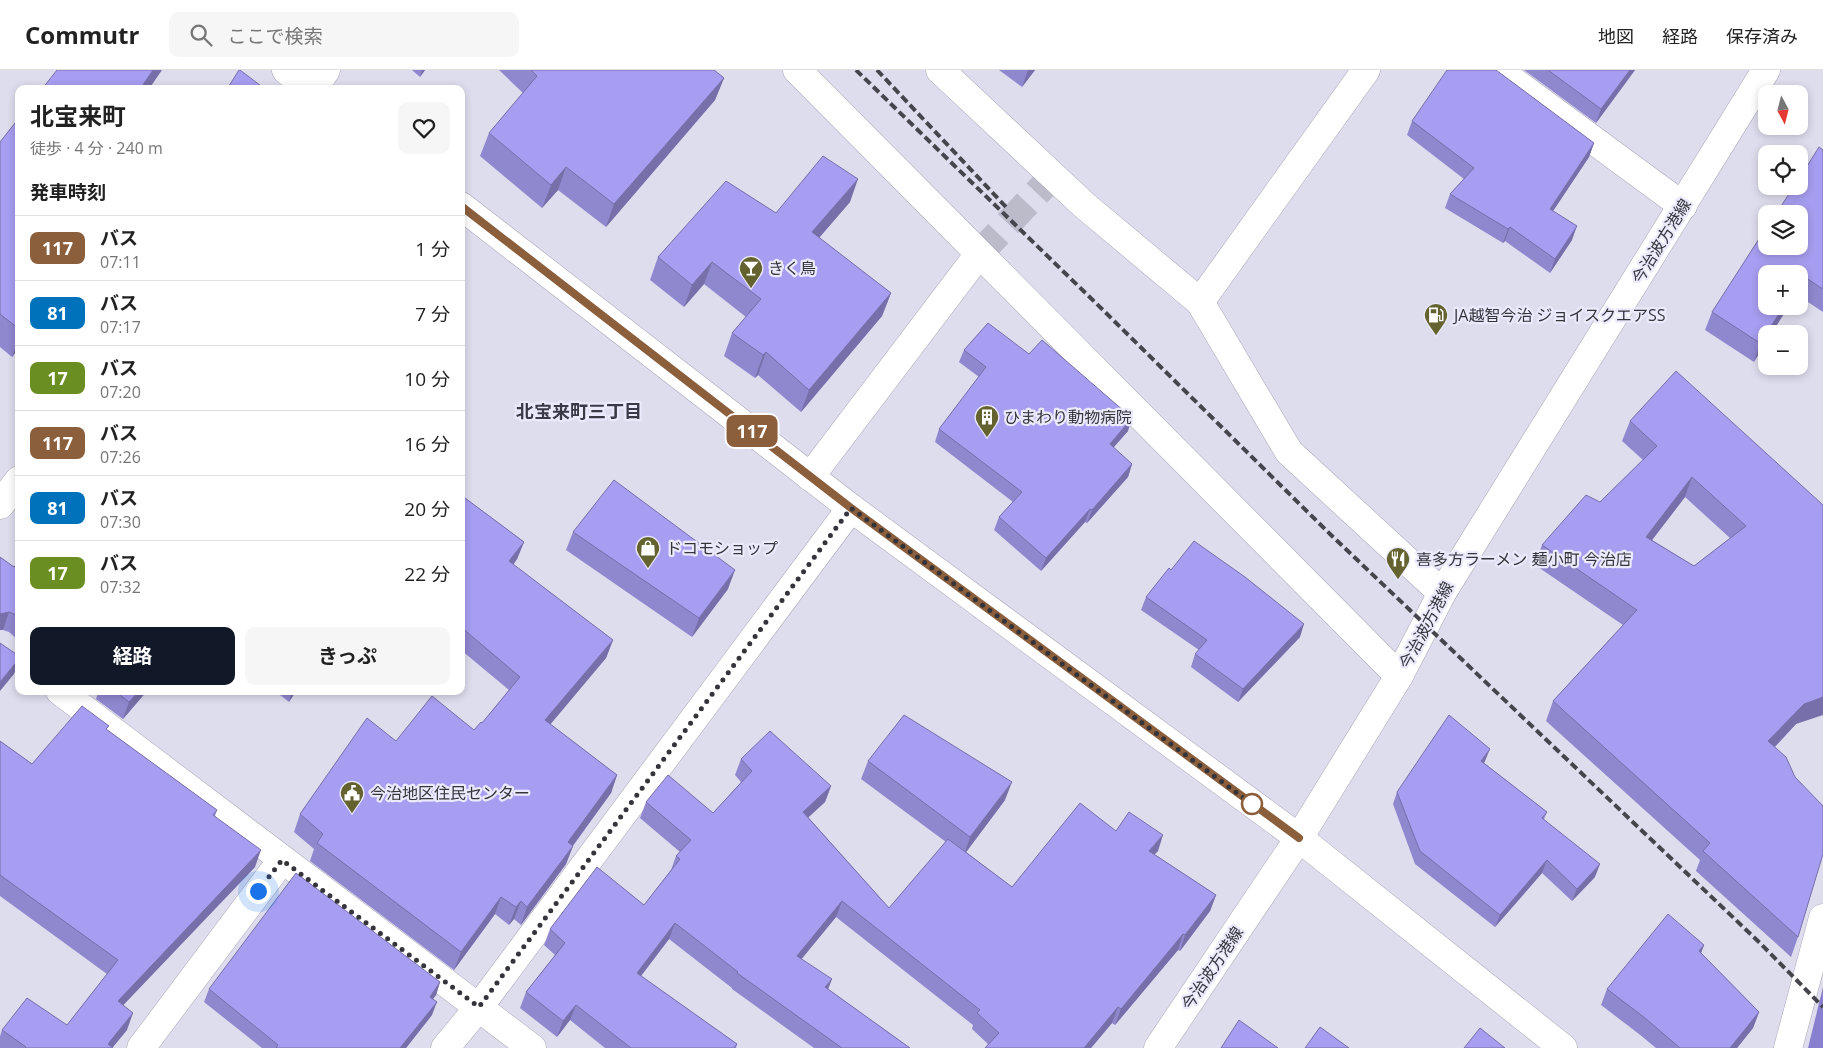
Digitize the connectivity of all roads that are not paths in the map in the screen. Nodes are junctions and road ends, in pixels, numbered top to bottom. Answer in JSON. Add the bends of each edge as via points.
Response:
{"nodes":[{"id":1,"x":286,"y":70,"type":"edge"},
{"id":2,"x":326,"y":70,"type":"edge"},
{"id":3,"x":797,"y":70,"type":"edge"},
{"id":4,"x":940,"y":70,"type":"edge"},
{"id":5,"x":1366,"y":70,"type":"edge"},
{"id":6,"x":1498,"y":70,"type":"edge"},
{"id":7,"x":1766,"y":70,"type":"edge"},
{"id":8,"x":307,"y":85,"type":"edge"},
{"id":9,"x":315,"y":85,"type":"edge"},
{"id":10,"x":1683,"y":206,"type":"junction"},
{"id":11,"x":465,"y":209,"type":"edge"},
{"id":12,"x":980,"y":254,"type":"junction"},
{"id":13,"x":1200,"y":302,"type":"junction"},
{"id":14,"x":810,"y":477,"type":"junction"},
{"id":15,"x":15,"y":485,"type":"edge"},
{"id":16,"x":0,"y":505,"type":"edge"},
{"id":17,"x":851,"y":508,"type":"junction"},
{"id":18,"x":1442,"y":592,"type":"junction"},
{"id":19,"x":1399,"y":676,"type":"junction"},
{"id":20,"x":65,"y":695,"type":"edge"},
{"id":21,"x":1299,"y":838,"type":"junction"},
{"id":22,"x":282,"y":860,"type":"junction"},
{"id":23,"x":1823,"y":918,"type":"edge"},
{"id":24,"x":479,"y":1007,"type":"junction"},
{"id":25,"x":140,"y":1048,"type":"edge"},
{"id":26,"x":445,"y":1048,"type":"edge"},
{"id":27,"x":532,"y":1048,"type":"edge"},
{"id":28,"x":1158,"y":1048,"type":"edge"},
{"id":29,"x":1563,"y":1048,"type":"edge"},
{"id":30,"x":1788,"y":1048,"type":"edge"}],
"edges":[{"from":1,"to":8,"type":"street"},
{"from":2,"to":9,"type":"street"},
{"from":3,"to":12,"type":"street"},
{"from":4,"to":13,"type":"street","via":[[1084,205]]},
{"from":5,"to":13,"type":"street"},
{"from":6,"to":10,"type":"street"},
{"from":7,"to":10,"type":"street","name":"今治波方港線"},
{"from":10,"to":18,"type":"street","name":"今治波方港線"},
{"from":11,"to":14,"type":"street"},
{"from":12,"to":14,"type":"street"},
{"from":12,"to":19,"type":"street"},
{"from":13,"to":18,"type":"street","via":[[1289,452]]},
{"from":14,"to":17,"type":"street"},
{"from":15,"to":16,"type":"street"},
{"from":17,"to":21,"type":"street"},
{"from":17,"to":24,"type":"street"},
{"from":18,"to":19,"type":"street","name":"今治波方港線"},
{"from":19,"to":21,"type":"street","name":"今治波方港線"},
{"from":20,"to":22,"type":"street"},
{"from":21,"to":28,"type":"street","name":"今治波方港線"},
{"from":21,"to":29,"type":"street"},
{"from":22,"to":24,"type":"street"},
{"from":22,"to":25,"type":"street"},
{"from":23,"to":30,"type":"street"},
{"from":24,"to":26,"type":"street"},
{"from":24,"to":27,"type":"street"}]}
